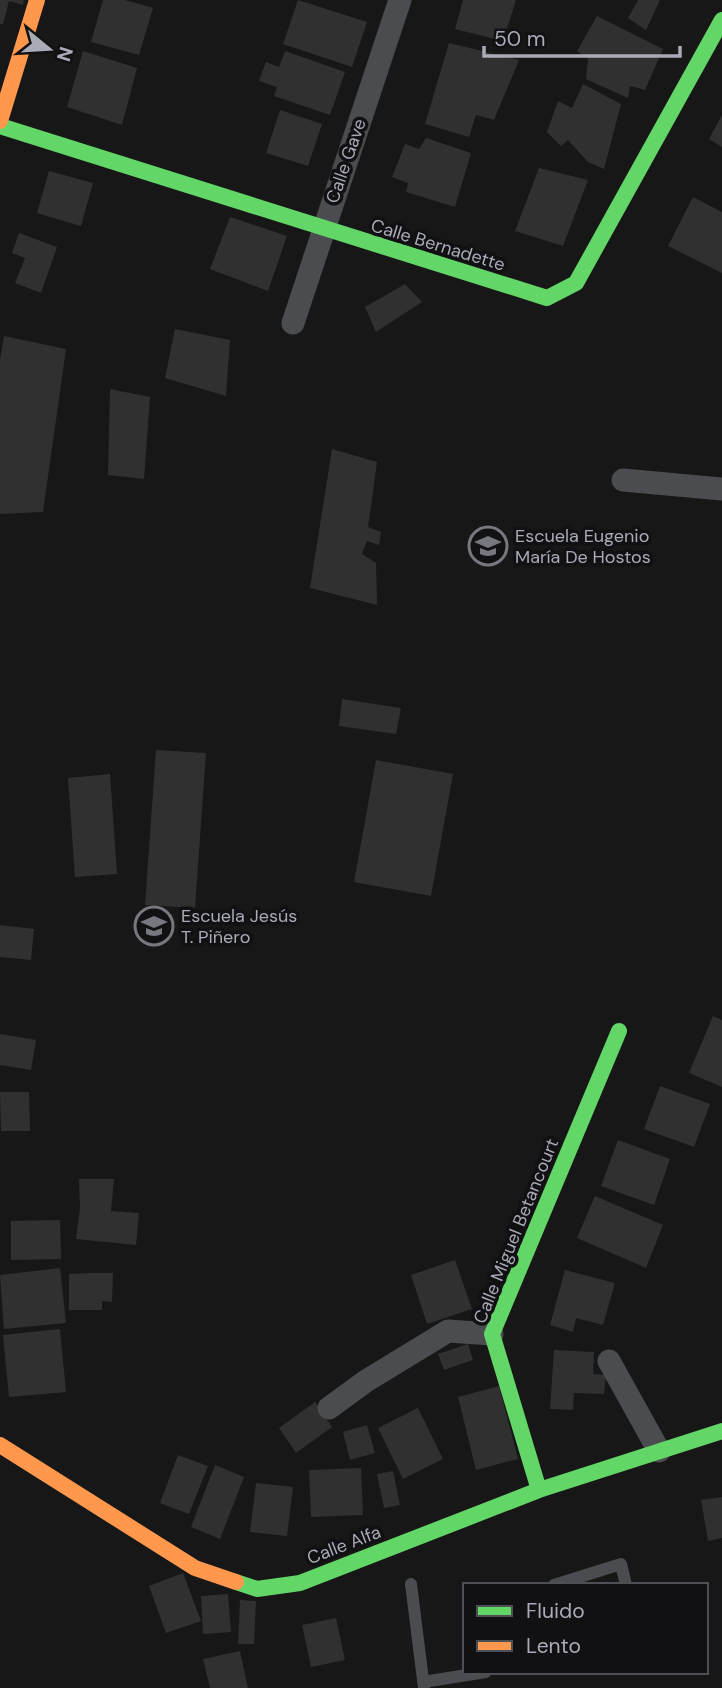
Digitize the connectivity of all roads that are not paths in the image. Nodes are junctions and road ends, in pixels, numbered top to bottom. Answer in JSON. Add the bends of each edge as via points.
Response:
{"nodes":[{"id":1,"x":37,"y":0,"type":"edge"},
{"id":2,"x":400,"y":0,"type":"edge"},
{"id":3,"x":722,"y":20,"type":"edge"},
{"id":4,"x":0,"y":124,"type":"edge"},
{"id":5,"x":322,"y":229,"type":"junction"},
{"id":6,"x":293,"y":323,"type":"dead end"},
{"id":7,"x":623,"y":480,"type":"dead end"},
{"id":8,"x":722,"y":489,"type":"edge"},
{"id":9,"x":619,"y":1031,"type":"dead end"},
{"id":10,"x":492,"y":1334,"type":"junction"},
{"id":11,"x":608,"y":1361,"type":"dead end"},
{"id":12,"x":329,"y":1408,"type":"dead end"},
{"id":13,"x":722,"y":1431,"type":"edge"},
{"id":14,"x":0,"y":1445,"type":"edge"},
{"id":15,"x":659,"y":1451,"type":"junction"},
{"id":16,"x":539,"y":1490,"type":"junction"},
{"id":17,"x":560,"y":1583,"type":"edge"},
{"id":18,"x":626,"y":1583,"type":"edge"},
{"id":19,"x":411,"y":1584,"type":"dead end"},
{"id":20,"x":476,"y":1674,"type":"edge"},
{"id":21,"x":424,"y":1685,"type":"edge"}],
"edges":[{"from":1,"to":4,"type":"street"},
{"from":2,"to":5,"type":"street","name":"Calle Gave"},
{"from":3,"to":5,"type":"street","name":"Calle Bernadette","via":[[576,283],[547,298]]},
{"from":4,"to":5,"type":"street","name":"Calle Bernadette"},
{"from":5,"to":6,"type":"street","name":"Calle Gave"},
{"from":7,"to":8,"type":"street"},
{"from":9,"to":10,"type":"street","name":"Calle Miguel Betancourt"},
{"from":10,"to":12,"type":"street","via":[[448,1331]]},
{"from":10,"to":16,"type":"street","name":"Calle Miguel Betancourt"},
{"from":11,"to":15,"type":"street"},
{"from":13,"to":15,"type":"street","name":"Calle Alfa"},
{"from":14,"to":16,"type":"street","name":"Calle Alfa","via":[[194,1568],[257,1589],[300,1583]]},
{"from":15,"to":16,"type":"street","name":"Calle Alfa"},
{"from":17,"to":18,"type":"lane","via":[[621,1564]]},
{"from":19,"to":21,"type":"lane"},
{"from":20,"to":21,"type":"lane"}]}
